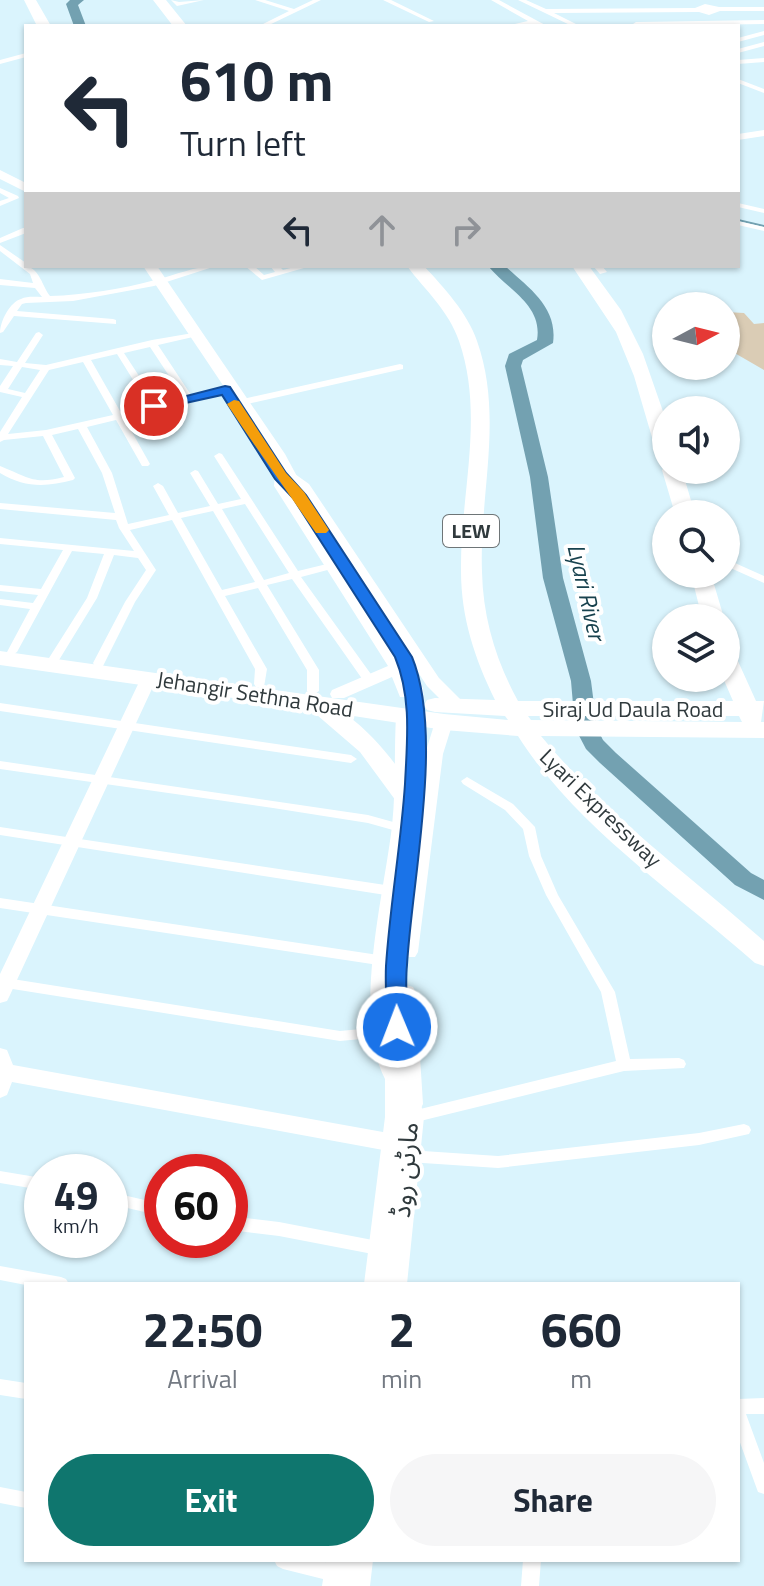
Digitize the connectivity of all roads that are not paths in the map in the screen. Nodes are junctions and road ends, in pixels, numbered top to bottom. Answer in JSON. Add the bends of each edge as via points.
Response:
{"nodes":[{"id":1,"x":30,"y":0,"type":"edge"},
{"id":2,"x":159,"y":0,"type":"edge"},
{"id":3,"x":174,"y":0,"type":"edge"},
{"id":4,"x":201,"y":0,"type":"edge"},
{"id":5,"x":258,"y":0,"type":"edge"},
{"id":6,"x":315,"y":0,"type":"edge"},
{"id":7,"x":386,"y":0,"type":"edge"},
{"id":8,"x":494,"y":0,"type":"edge"},
{"id":9,"x":521,"y":0,"type":"edge"},
{"id":10,"x":593,"y":0,"type":"edge"},
{"id":11,"x":704,"y":7,"type":"edge"},
{"id":12,"x":764,"y":9,"type":"edge"},
{"id":13,"x":295,"y":11,"type":"junction"},
{"id":14,"x":543,"y":11,"type":"junction"},
{"id":15,"x":613,"y":11,"type":"junction"},
{"id":16,"x":560,"y":19,"type":"junction"},
{"id":17,"x":431,"y":21,"type":"dead end"},
{"id":18,"x":764,"y":22,"type":"edge"},
{"id":19,"x":43,"y":24,"type":"edge"},
{"id":20,"x":178,"y":24,"type":"edge"},
{"id":21,"x":266,"y":24,"type":"edge"},
{"id":22,"x":540,"y":24,"type":"edge"},
{"id":23,"x":572,"y":24,"type":"edge"},
{"id":24,"x":636,"y":24,"type":"edge"},
{"id":25,"x":730,"y":24,"type":"edge"},
{"id":26,"x":764,"y":33,"type":"edge"},
{"id":27,"x":740,"y":39,"type":"edge"},
{"id":28,"x":764,"y":44,"type":"edge"},
{"id":29,"x":740,"y":50,"type":"edge"},
{"id":30,"x":764,"y":51,"type":"edge"},
{"id":31,"x":24,"y":56,"type":"edge"},
{"id":32,"x":740,"y":59,"type":"edge"},
{"id":33,"x":740,"y":60,"type":"edge"},
{"id":34,"x":764,"y":60,"type":"edge"},
{"id":35,"x":0,"y":62,"type":"edge"},
{"id":36,"x":740,"y":82,"type":"edge"},
{"id":37,"x":764,"y":91,"type":"edge"},
{"id":38,"x":764,"y":133,"type":"edge"},
{"id":39,"x":740,"y":137,"type":"edge"},
{"id":40,"x":0,"y":171,"type":"edge"},
{"id":41,"x":22,"y":184,"type":"edge"},
{"id":42,"x":0,"y":189,"type":"edge"},
{"id":43,"x":0,"y":204,"type":"edge"},
{"id":44,"x":740,"y":205,"type":"edge"},
{"id":45,"x":764,"y":211,"type":"edge"},
{"id":46,"x":740,"y":223,"type":"edge"},
{"id":47,"x":764,"y":229,"type":"edge"},
{"id":48,"x":24,"y":231,"type":"edge"},
{"id":49,"x":0,"y":244,"type":"edge"},
{"id":50,"x":24,"y":264,"type":"edge"},
{"id":51,"x":28,"y":268,"type":"edge"},
{"id":52,"x":144,"y":268,"type":"edge"},
{"id":53,"x":151,"y":268,"type":"edge"},
{"id":54,"x":205,"y":268,"type":"edge"},
{"id":55,"x":251,"y":268,"type":"edge"},
{"id":56,"x":417,"y":268,"type":"edge"},
{"id":57,"x":582,"y":268,"type":"edge"},
{"id":58,"x":278,"y":269,"type":"edge"},
{"id":59,"x":0,"y":282,"type":"edge"},
{"id":60,"x":158,"y":282,"type":"junction"},
{"id":61,"x":38,"y":286,"type":"junction"},
{"id":62,"x":48,"y":299,"type":"junction"},
{"id":63,"x":12,"y":313,"type":"junction"},
{"id":64,"x":113,"y":322,"type":"dead end"},
{"id":65,"x":0,"y":330,"type":"edge"},
{"id":66,"x":39,"y":335,"type":"dead end"},
{"id":67,"x":190,"y":335,"type":"junction"},
{"id":68,"x":152,"y":343,"type":"junction"},
{"id":69,"x":119,"y":351,"type":"junction"},
{"id":70,"x":85,"y":358,"type":"junction"},
{"id":71,"x":0,"y":362,"type":"edge"},
{"id":72,"x":19,"y":364,"type":"junction"},
{"id":73,"x":400,"y":367,"type":"dead end"},
{"id":74,"x":46,"y":368,"type":"junction"},
{"id":75,"x":225,"y":390,"type":"junction"},
{"id":76,"x":28,"y":396,"type":"junction"},
{"id":77,"x":188,"y":398,"type":"junction"},
{"id":78,"x":243,"y":402,"type":"junction"},
{"id":79,"x":154,"y":406,"type":"junction"},
{"id":80,"x":652,"y":406,"type":"edge"},
{"id":81,"x":0,"y":414,"type":"edge"},
{"id":82,"x":118,"y":415,"type":"junction"},
{"id":83,"x":15,"y":416,"type":"junction"},
{"id":84,"x":81,"y":425,"type":"junction"},
{"id":85,"x":46,"y":433,"type":"junction"},
{"id":86,"x":0,"y":438,"type":"edge"},
{"id":87,"x":219,"y":456,"type":"dead end"},
{"id":88,"x":145,"y":464,"type":"dead end"},
{"id":89,"x":0,"y":469,"type":"edge"},
{"id":90,"x":195,"y":473,"type":"dead end"},
{"id":91,"x":283,"y":476,"type":"junction"},
{"id":92,"x":158,"y":486,"type":"dead end"},
{"id":93,"x":248,"y":500,"type":"junction"},
{"id":94,"x":0,"y":506,"type":"edge"},
{"id":95,"x":217,"y":507,"type":"junction"},
{"id":96,"x":177,"y":516,"type":"junction"},
{"id":97,"x":122,"y":523,"type":"junction"},
{"id":98,"x":0,"y":541,"type":"edge"},
{"id":99,"x":69,"y":548,"type":"junction"},
{"id":100,"x":110,"y":552,"type":"junction"},
{"id":101,"x":142,"y":555,"type":"junction"},
{"id":102,"x":331,"y":566,"type":"junction"},
{"id":103,"x":740,"y":569,"type":"edge"},
{"id":104,"x":295,"y":575,"type":"junction"},
{"id":105,"x":764,"y":580,"type":"edge"},
{"id":106,"x":261,"y":583,"type":"junction"},
{"id":107,"x":0,"y":588,"type":"edge"},
{"id":108,"x":45,"y":593,"type":"junction"},
{"id":109,"x":220,"y":594,"type":"junction"},
{"id":110,"x":0,"y":602,"type":"edge"},
{"id":111,"x":37,"y":607,"type":"junction"},
{"id":112,"x":4,"y":653,"type":"edge"},
{"id":113,"x":55,"y":658,"type":"junction"},
{"id":114,"x":99,"y":663,"type":"junction"},
{"id":115,"x":398,"y":668,"type":"junction"},
{"id":116,"x":149,"y":678,"type":"junction"},
{"id":117,"x":369,"y":680,"type":"junction"},
{"id":118,"x":260,"y":684,"type":"junction"},
{"id":119,"x":740,"y":688,"type":"edge"},
{"id":120,"x":338,"y":694,"type":"junction"},
{"id":121,"x":312,"y":697,"type":"junction"},
{"id":122,"x":0,"y":707,"type":"edge"},
{"id":123,"x":764,"y":709,"type":"edge"},
{"id":124,"x":407,"y":710,"type":"junction"},
{"id":125,"x":451,"y":715,"type":"junction"},
{"id":126,"x":506,"y":718,"type":"junction"},
{"id":127,"x":126,"y":726,"type":"junction"},
{"id":128,"x":764,"y":730,"type":"edge"},
{"id":129,"x":764,"y":738,"type":"edge"},
{"id":130,"x":403,"y":753,"type":"junction"},
{"id":131,"x":434,"y":754,"type":"junction"},
{"id":132,"x":351,"y":759,"type":"dead end"},
{"id":133,"x":0,"y":765,"type":"edge"},
{"id":134,"x":101,"y":780,"type":"junction"},
{"id":135,"x":467,"y":781,"type":"dead end"},
{"id":136,"x":404,"y":795,"type":"junction"},
{"id":137,"x":400,"y":828,"type":"junction"},
{"id":138,"x":0,"y":831,"type":"edge"},
{"id":139,"x":71,"y":842,"type":"junction"},
{"id":140,"x":392,"y":891,"type":"junction"},
{"id":141,"x":0,"y":903,"type":"edge"},
{"id":142,"x":40,"y":909,"type":"junction"},
{"id":143,"x":764,"y":956,"type":"edge"},
{"id":144,"x":385,"y":961,"type":"junction"},
{"id":145,"x":2,"y":987,"type":"edge"},
{"id":146,"x":382,"y":1032,"type":"junction"},
{"id":147,"x":398,"y":1056,"type":"junction"},
{"id":148,"x":679,"y":1064,"type":"dead end"},
{"id":149,"x":624,"y":1065,"type":"junction"},
{"id":150,"x":1,"y":1072,"type":"edge"},
{"id":151,"x":397,"y":1087,"type":"junction"},
{"id":152,"x":412,"y":1117,"type":"junction"},
{"id":153,"x":744,"y":1130,"type":"dead end"},
{"id":154,"x":401,"y":1150,"type":"junction"},
{"id":155,"x":0,"y":1177,"type":"edge"},
{"id":156,"x":24,"y":1181,"type":"edge"},
{"id":157,"x":248,"y":1225,"type":"edge"},
{"id":158,"x":383,"y":1249,"type":"junction"},
{"id":159,"x":0,"y":1273,"type":"edge"},
{"id":160,"x":50,"y":1282,"type":"edge"},
{"id":161,"x":377,"y":1282,"type":"edge"},
{"id":162,"x":394,"y":1282,"type":"edge"},
{"id":163,"x":0,"y":1387,"type":"edge"},
{"id":164,"x":24,"y":1391,"type":"edge"},
{"id":165,"x":764,"y":1406,"type":"edge"},
{"id":166,"x":740,"y":1407,"type":"edge"},
{"id":167,"x":740,"y":1420,"type":"edge"},
{"id":168,"x":764,"y":1486,"type":"edge"},
{"id":169,"x":0,"y":1495,"type":"edge"},
{"id":170,"x":24,"y":1500,"type":"edge"},
{"id":171,"x":293,"y":1562,"type":"edge"},
{"id":172,"x":532,"y":1562,"type":"edge"},
{"id":173,"x":346,"y":1573,"type":"edge"},
{"id":174,"x":530,"y":1586,"type":"edge"}],
"edges":[{"from":1,"to":19,"type":"highway"},
{"from":2,"to":20,"type":"highway"},
{"from":3,"to":4,"type":"street"},
{"from":5,"to":13,"type":"street"},
{"from":6,"to":13,"type":"street"},
{"from":7,"to":17,"type":"street"},
{"from":8,"to":22,"type":"street"},
{"from":9,"to":14,"type":"street"},
{"from":10,"to":15,"type":"street"},
{"from":11,"to":12,"type":"street"},
{"from":11,"to":15,"type":"street"},
{"from":13,"to":21,"type":"street"},
{"from":14,"to":15,"type":"street"},
{"from":14,"to":16,"type":"street"},
{"from":15,"to":24,"type":"street"},
{"from":16,"to":22,"type":"street"},
{"from":16,"to":23,"type":"street"},
{"from":18,"to":25,"type":"street"},
{"from":26,"to":27,"type":"street"},
{"from":28,"to":29,"type":"street"},
{"from":30,"to":32,"type":"street"},
{"from":31,"to":35,"type":"street"},
{"from":33,"to":34,"type":"street"},
{"from":36,"to":37,"type":"street"},
{"from":38,"to":39,"type":"street"},
{"from":40,"to":41,"type":"main road"},
{"from":41,"to":42,"type":"street"},
{"from":42,"to":43,"type":"street","via":[[15,198]]},
{"from":44,"to":45,"type":"street"},
{"from":46,"to":47,"type":"street"},
{"from":48,"to":49,"type":"street"},
{"from":49,"to":50,"type":"street"},
{"from":51,"to":61,"type":"street"},
{"from":52,"to":60,"type":"main road"},
{"from":53,"to":60,"type":"main road"},
{"from":54,"to":60,"type":"street"},
{"from":55,"to":58,"type":"street","via":[[262,278]]},
{"from":56,"to":143,"type":"highway","name":"Lyari Expressway","number":"LEW","via":[[467,338],[478,381],[470,584],[478,633],[497,682],[554,768]]},
{"from":57,"to":80,"type":"highway","via":[[634,347]]},
{"from":59,"to":61,"type":"street"},
{"from":60,"to":62,"type":"street"},
{"from":60,"to":67,"type":"main road"},
{"from":60,"to":78,"type":"main road"},
{"from":61,"to":62,"type":"street"},
{"from":62,"to":63,"type":"street","via":[[19,302]]},
{"from":63,"to":64,"type":"street"},
{"from":63,"to":65,"type":"street"},
{"from":66,"to":72,"type":"street"},
{"from":67,"to":68,"type":"street"},
{"from":67,"to":75,"type":"main road"},
{"from":68,"to":69,"type":"street"},
{"from":68,"to":77,"type":"street"},
{"from":69,"to":70,"type":"street"},
{"from":69,"to":79,"type":"street"},
{"from":70,"to":74,"type":"street"},
{"from":70,"to":82,"type":"street"},
{"from":71,"to":72,"type":"street"},
{"from":72,"to":74,"type":"street"},
{"from":72,"to":76,"type":"street","via":[[2,392]]},
{"from":73,"to":78,"type":"street"},
{"from":74,"to":76,"type":"street"},
{"from":75,"to":77,"type":"street"},
{"from":75,"to":91,"type":"main road"},
{"from":76,"to":83,"type":"street"},
{"from":77,"to":79,"type":"street"},
{"from":78,"to":91,"type":"main road"},
{"from":79,"to":82,"type":"street"},
{"from":81,"to":83,"type":"street"},
{"from":82,"to":84,"type":"street"},
{"from":82,"to":88,"type":"street"},
{"from":83,"to":86,"type":"street"},
{"from":84,"to":85,"type":"street"},
{"from":84,"to":97,"type":"street","via":[[107,473]]},
{"from":85,"to":86,"type":"street"},
{"from":85,"to":89,"type":"street","via":[[70,478],[43,486],[13,479]]},
{"from":87,"to":93,"type":"street"},
{"from":90,"to":95,"type":"street"},
{"from":91,"to":102,"type":"street","via":[[281,486]]},
{"from":91,"to":125,"type":"street","via":[[304,487]]},
{"from":91,"to":147,"type":"main road","via":[[403,657],[414,689],[410,836],[396,967]]},
{"from":92,"to":96,"type":"street"},
{"from":93,"to":95,"type":"street"},
{"from":93,"to":104,"type":"street"},
{"from":94,"to":97,"type":"street"},
{"from":95,"to":96,"type":"street"},
{"from":95,"to":106,"type":"street"},
{"from":96,"to":97,"type":"street"},
{"from":96,"to":109,"type":"street"},
{"from":97,"to":101,"type":"street"},
{"from":98,"to":99,"type":"street"},
{"from":99,"to":100,"type":"street"},
{"from":99,"to":108,"type":"street"},
{"from":100,"to":101,"type":"street"},
{"from":100,"to":113,"type":"street","via":[[92,598]]},
{"from":101,"to":114,"type":"street","via":[[151,570]]},
{"from":102,"to":104,"type":"street"},
{"from":102,"to":115,"type":"street"},
{"from":103,"to":105,"type":"street"},
{"from":104,"to":106,"type":"street"},
{"from":104,"to":117,"type":"street"},
{"from":106,"to":109,"type":"street"},
{"from":106,"to":121,"type":"street","via":[[313,670]]},
{"from":107,"to":108,"type":"street"},
{"from":108,"to":111,"type":"street"},
{"from":109,"to":118,"type":"street","via":[[261,669]]},
{"from":110,"to":111,"type":"street"},
{"from":111,"to":112,"type":"street"},
{"from":112,"to":113,"type":"highway","name":"Jehangir Sethna Road"},
{"from":112,"to":116,"type":"highway","name":"Jehangir Sethna Road"},
{"from":113,"to":114,"type":"highway","name":"Jehangir Sethna Road"},
{"from":114,"to":118,"type":"highway","name":"Jehangir Sethna Road"},
{"from":115,"to":117,"type":"street"},
{"from":115,"to":124,"type":"street"},
{"from":116,"to":121,"type":"highway","name":"Jehangir Sethna Road"},
{"from":116,"to":127,"type":"street"},
{"from":117,"to":120,"type":"street"},
{"from":118,"to":121,"type":"highway","name":"Jehangir Sethna Road"},
{"from":119,"to":129,"type":"highway"},
{"from":120,"to":121,"type":"highway","name":"Jehangir Sethna Road"},
{"from":120,"to":124,"type":"highway","name":"Jehangir Sethna Road"},
{"from":121,"to":124,"type":"highway","name":"Jehangir Sethna Road"},
{"from":121,"to":136,"type":"highway","via":[[345,723],[393,775]]},
{"from":122,"to":127,"type":"street"},
{"from":123,"to":126,"type":"highway","name":"Siraj Ud Daula Road"},
{"from":124,"to":125,"type":"highway","name":"Jehangir Sethna Road"},
{"from":124,"to":130,"type":"street"},
{"from":125,"to":126,"type":"highway","name":"Jehangir Sethna Road"},
{"from":125,"to":131,"type":"street"},
{"from":126,"to":128,"type":"highway","name":"Siraj Ud Daula Road"},
{"from":127,"to":132,"type":"street"},
{"from":127,"to":134,"type":"street"},
{"from":130,"to":131,"type":"street"},
{"from":130,"to":136,"type":"street"},
{"from":131,"to":152,"type":"street","via":[[405,973]]},
{"from":133,"to":134,"type":"street"},
{"from":134,"to":137,"type":"street"},
{"from":134,"to":139,"type":"street"},
{"from":135,"to":149,"type":"street","via":[[509,807],[529,827],[552,895],[608,992]]},
{"from":136,"to":137,"type":"street"},
{"from":137,"to":140,"type":"street"},
{"from":138,"to":139,"type":"street"},
{"from":139,"to":140,"type":"street"},
{"from":139,"to":142,"type":"street"},
{"from":140,"to":144,"type":"street"},
{"from":141,"to":142,"type":"street"},
{"from":142,"to":144,"type":"street"},
{"from":142,"to":145,"type":"street"},
{"from":144,"to":146,"type":"street"},
{"from":145,"to":146,"type":"street","via":[[340,1036]]},
{"from":146,"to":151,"type":"street"},
{"from":147,"to":151,"type":"main road"},
{"from":147,"to":152,"type":"main road","name":"مارٹن روڈ"},
{"from":148,"to":149,"type":"street"},
{"from":149,"to":152,"type":"street"},
{"from":150,"to":154,"type":"street"},
{"from":151,"to":154,"type":"main road"},
{"from":152,"to":154,"type":"main road","name":"مارٹن روڈ"},
{"from":153,"to":154,"type":"street","via":[[498,1162]]},
{"from":154,"to":158,"type":"main road"},
{"from":154,"to":162,"type":"main road","name":"مارٹن روڈ"},
{"from":155,"to":156,"type":"street"},
{"from":157,"to":158,"type":"street"},
{"from":158,"to":161,"type":"main road"},
{"from":159,"to":160,"type":"street"},
{"from":163,"to":164,"type":"street"},
{"from":165,"to":166,"type":"street"},
{"from":167,"to":168,"type":"street"},
{"from":169,"to":170,"type":"street"},
{"from":171,"to":173,"type":"street"},
{"from":172,"to":174,"type":"street"}]}
